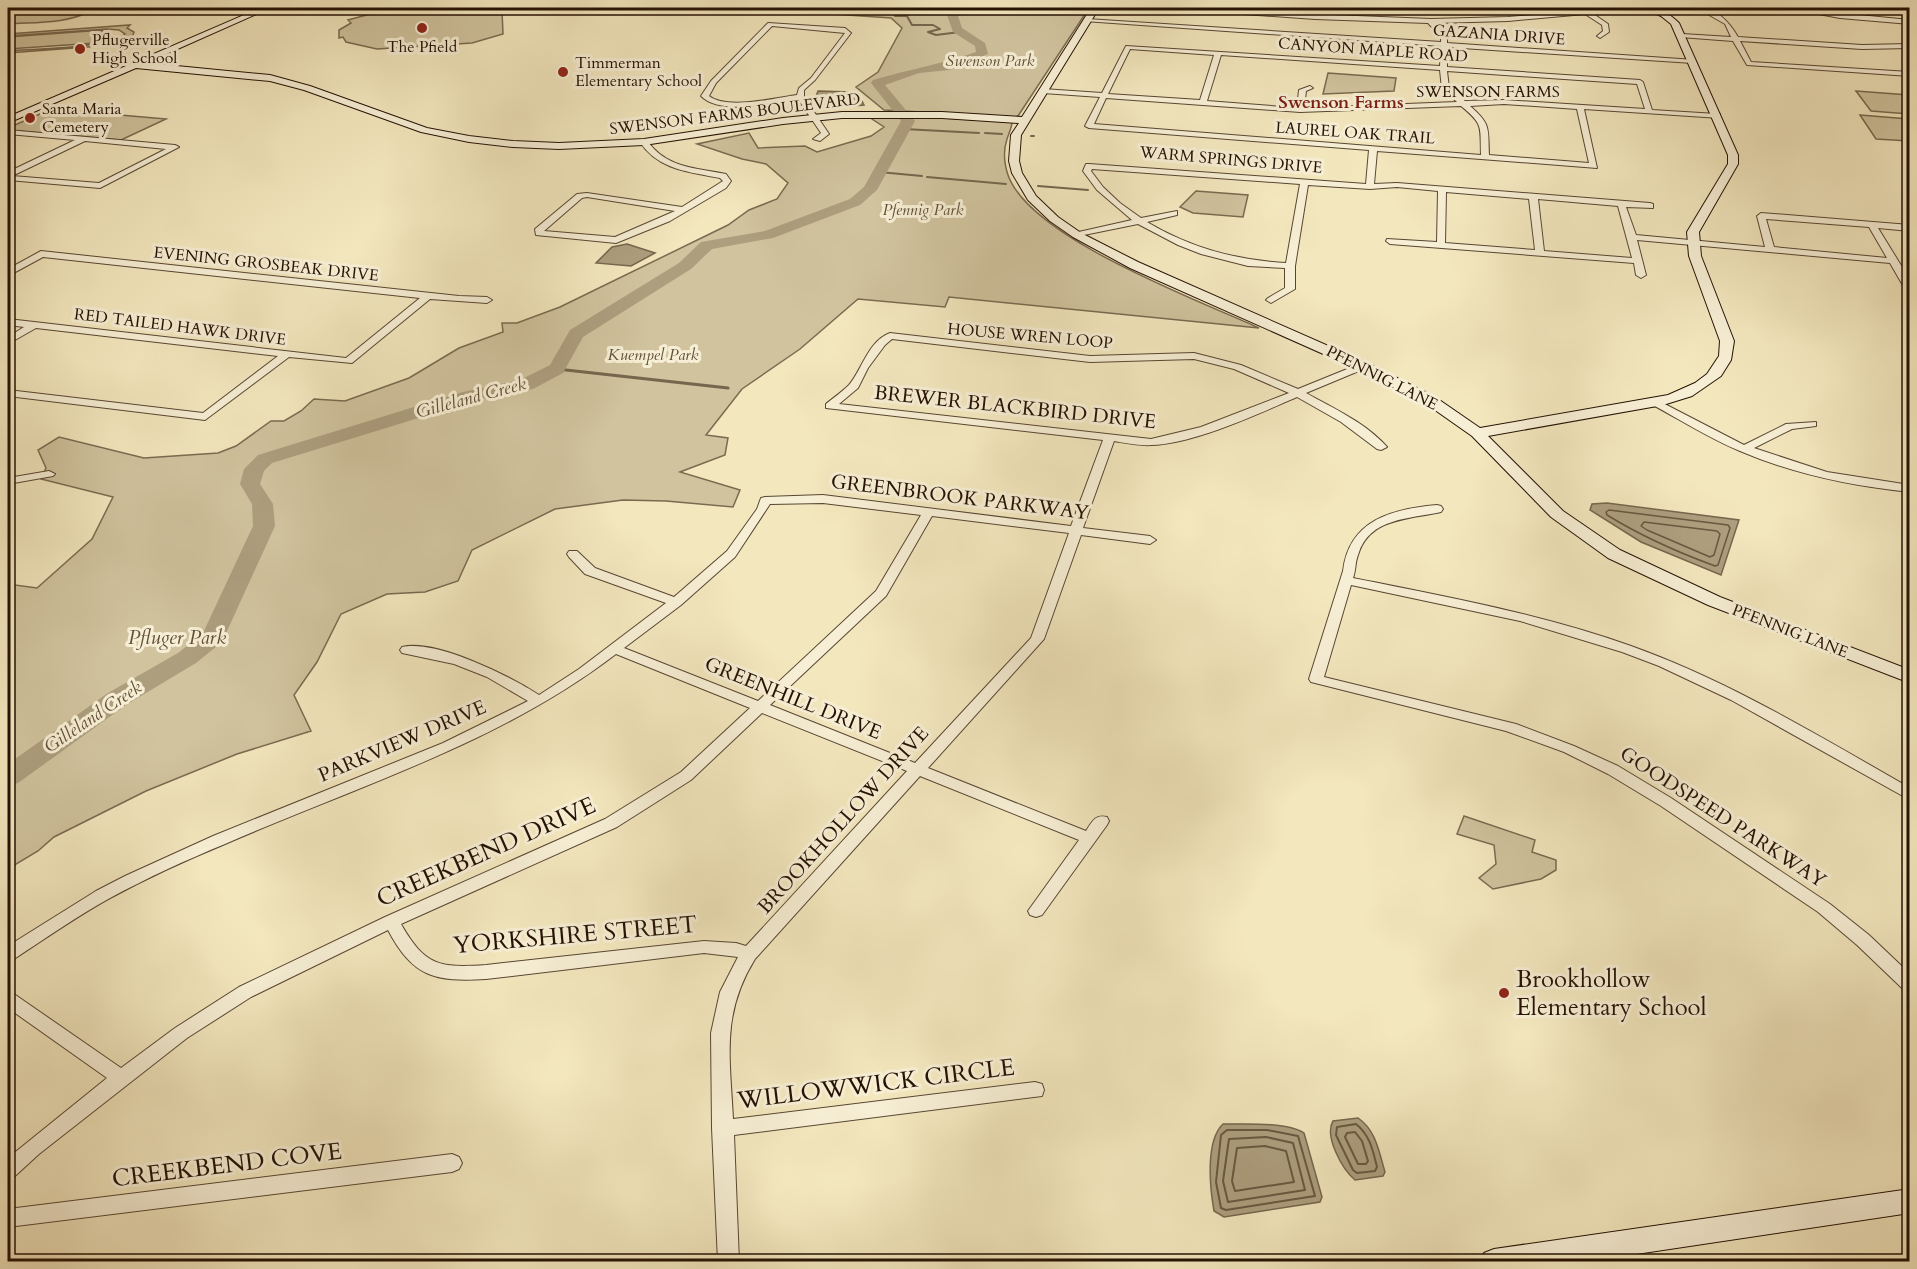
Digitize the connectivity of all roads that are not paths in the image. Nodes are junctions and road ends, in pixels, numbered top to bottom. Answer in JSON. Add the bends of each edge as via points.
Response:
{"nodes":[{"id":1,"x":266,"y":8,"type":"edge"},
{"id":2,"x":1095,"y":8,"type":"edge"},
{"id":3,"x":1160,"y":8,"type":"edge"},
{"id":4,"x":1334,"y":8,"type":"edge"},
{"id":5,"x":1621,"y":8,"type":"edge"},
{"id":6,"x":1648,"y":8,"type":"edge"},
{"id":7,"x":1700,"y":8,"type":"edge"},
{"id":8,"x":1791,"y":8,"type":"edge"},
{"id":9,"x":1586,"y":12,"type":"junction"},
{"id":10,"x":1840,"y":16,"type":"junction"},
{"id":11,"x":1331,"y":19,"type":"junction"},
{"id":12,"x":1500,"y":20,"type":"junction"},
{"id":13,"x":1087,"y":21,"type":"junction"},
{"id":14,"x":1430,"y":21,"type":"junction"},
{"id":15,"x":1835,"y":22,"type":"dead end"},
{"id":16,"x":1910,"y":22,"type":"edge"},
{"id":17,"x":1512,"y":26,"type":"dead end"},
{"id":18,"x":1600,"y":36,"type":"dead end"},
{"id":19,"x":1682,"y":36,"type":"junction"},
{"id":20,"x":1328,"y":37,"type":"junction"},
{"id":21,"x":1737,"y":39,"type":"junction"},
{"id":22,"x":1444,"y":45,"type":"junction"},
{"id":23,"x":1910,"y":46,"type":"edge"},
{"id":24,"x":1218,"y":53,"type":"junction"},
{"id":25,"x":1693,"y":61,"type":"junction"},
{"id":26,"x":134,"y":65,"type":"junction"},
{"id":27,"x":1444,"y":68,"type":"junction"},
{"id":28,"x":1910,"y":75,"type":"edge"},
{"id":29,"x":1310,"y":88,"type":"dead end"},
{"id":30,"x":1043,"y":91,"type":"junction"},
{"id":31,"x":1104,"y":96,"type":"junction"},
{"id":32,"x":800,"y":97,"type":"junction"},
{"id":33,"x":1203,"y":103,"type":"junction"},
{"id":34,"x":1464,"y":104,"type":"junction"},
{"id":35,"x":1580,"y":106,"type":"junction"},
{"id":36,"x":1300,"y":110,"type":"junction"},
{"id":37,"x":1649,"y":111,"type":"junction"},
{"id":38,"x":1717,"y":116,"type":"junction"},
{"id":39,"x":815,"y":117,"type":"junction"},
{"id":40,"x":8,"y":120,"type":"edge"},
{"id":41,"x":1025,"y":120,"type":"junction"},
{"id":42,"x":8,"y":132,"type":"edge"},
{"id":43,"x":84,"y":139,"type":"junction"},
{"id":44,"x":817,"y":139,"type":"dead end"},
{"id":45,"x":644,"y":142,"type":"junction"},
{"id":46,"x":1373,"y":148,"type":"junction"},
{"id":47,"x":1485,"y":157,"type":"junction"},
{"id":48,"x":8,"y":176,"type":"edge"},
{"id":49,"x":1304,"y":182,"type":"junction"},
{"id":50,"x":1370,"y":187,"type":"junction"},
{"id":51,"x":1442,"y":189,"type":"junction"},
{"id":52,"x":1533,"y":196,"type":"junction"},
{"id":53,"x":1622,"y":204,"type":"junction"},
{"id":54,"x":1650,"y":206,"type":"dead end"},
{"id":55,"x":681,"y":209,"type":"junction"},
{"id":56,"x":1174,"y":213,"type":"dead end"},
{"id":57,"x":1140,"y":221,"type":"junction"},
{"id":58,"x":1872,"y":225,"type":"junction"},
{"id":59,"x":1910,"y":228,"type":"edge"},
{"id":60,"x":1077,"y":235,"type":"junction"},
{"id":61,"x":1632,"y":237,"type":"junction"},
{"id":62,"x":1390,"y":241,"type":"dead end"},
{"id":63,"x":1693,"y":244,"type":"junction"},
{"id":64,"x":1441,"y":245,"type":"junction"},
{"id":65,"x":1770,"y":250,"type":"junction"},
{"id":66,"x":1540,"y":254,"type":"junction"},
{"id":67,"x":1638,"y":261,"type":"junction"},
{"id":68,"x":1893,"y":261,"type":"junction"},
{"id":69,"x":1290,"y":266,"type":"junction"},
{"id":70,"x":8,"y":273,"type":"edge"},
{"id":71,"x":1905,"y":273,"type":"edge"},
{"id":72,"x":1641,"y":275,"type":"dead end"},
{"id":73,"x":1910,"y":289,"type":"edge"},
{"id":74,"x":428,"y":296,"type":"junction"},
{"id":75,"x":487,"y":300,"type":"dead end"},
{"id":76,"x":1271,"y":300,"type":"dead end"},
{"id":77,"x":8,"y":322,"type":"edge"},
{"id":78,"x":34,"y":325,"type":"junction"},
{"id":79,"x":8,"y":341,"type":"edge"},
{"id":80,"x":287,"y":354,"type":"junction"},
{"id":81,"x":1362,"y":366,"type":"junction"},
{"id":82,"x":8,"y":393,"type":"edge"},
{"id":83,"x":1297,"y":393,"type":"junction"},
{"id":84,"x":1655,"y":402,"type":"junction"},
{"id":85,"x":830,"y":405,"type":"joint"},
{"id":86,"x":1812,"y":424,"type":"dead end"},
{"id":87,"x":1477,"y":433,"type":"junction"},
{"id":88,"x":1109,"y":439,"type":"junction"},
{"id":89,"x":1381,"y":447,"type":"dead end"},
{"id":90,"x":1744,"y":448,"type":"junction"},
{"id":91,"x":50,"y":474,"type":"dead end"},
{"id":92,"x":8,"y":481,"type":"edge"},
{"id":93,"x":1910,"y":489,"type":"edge"},
{"id":94,"x":765,"y":501,"type":"joint"},
{"id":95,"x":1437,"y":509,"type":"dead end"},
{"id":96,"x":928,"y":513,"type":"junction"},
{"id":97,"x":1077,"y":531,"type":"junction"},
{"id":98,"x":1150,"y":540,"type":"dead end"},
{"id":99,"x":573,"y":554,"type":"dead end"},
{"id":100,"x":1345,"y":580,"type":"junction"},
{"id":101,"x":676,"y":602,"type":"junction"},
{"id":102,"x":615,"y":649,"type":"junction"},
{"id":103,"x":407,"y":650,"type":"dead end"},
{"id":104,"x":1910,"y":677,"type":"edge"},
{"id":105,"x":539,"y":701,"type":"junction"},
{"id":106,"x":760,"y":708,"type":"junction"},
{"id":107,"x":917,"y":770,"type":"junction"},
{"id":108,"x":1910,"y":795,"type":"edge"},
{"id":109,"x":1101,"y":821,"type":"dead end"},
{"id":110,"x":1089,"y":838,"type":"junction"},
{"id":111,"x":1036,"y":911,"type":"dead end"},
{"id":112,"x":391,"y":921,"type":"junction"},
{"id":113,"x":8,"y":954,"type":"edge"},
{"id":114,"x":749,"y":954,"type":"junction"},
{"id":115,"x":1910,"y":984,"type":"edge"},
{"id":116,"x":8,"y":999,"type":"edge"},
{"id":117,"x":121,"y":1078,"type":"junction"},
{"id":118,"x":1035,"y":1090,"type":"dead end"},
{"id":119,"x":722,"y":1128,"type":"junction"},
{"id":120,"x":452,"y":1163,"type":"dead end"},
{"id":121,"x":8,"y":1170,"type":"edge"},
{"id":122,"x":1910,"y":1201,"type":"edge"},
{"id":123,"x":8,"y":1218,"type":"edge"},
{"id":124,"x":729,"y":1262,"type":"edge"},
{"id":125,"x":1494,"y":1262,"type":"edge"}],
"edges":[{"from":1,"to":26,"type":"street"},
{"from":2,"to":13,"type":"street","name":"PFENNIG LANE"},
{"from":3,"to":11,"type":"street"},
{"from":4,"to":11,"type":"street"},
{"from":5,"to":9,"type":"street"},
{"from":6,"to":19,"type":"street","via":[[1671,18]]},
{"from":7,"to":21,"type":"street","via":[[1728,23]]},
{"from":8,"to":10,"type":"street"},
{"from":9,"to":12,"type":"street"},
{"from":9,"to":18,"type":"street","via":[[1605,24],[1606,32]]},
{"from":10,"to":15,"type":"street"},
{"from":10,"to":16,"type":"street"},
{"from":11,"to":14,"type":"street"},
{"from":11,"to":20,"type":"street"},
{"from":12,"to":14,"type":"street"},
{"from":12,"to":17,"type":"street"},
{"from":13,"to":20,"type":"street","name":"GAZANIA DRIVE"},
{"from":13,"to":30,"type":"street","name":"PFENNIG LANE"},
{"from":14,"to":22,"type":"street","via":[[1444,37]]},
{"from":19,"to":21,"type":"street"},
{"from":19,"to":25,"type":"street"},
{"from":20,"to":22,"type":"street","name":"GAZANIA DRIVE"},
{"from":21,"to":23,"type":"street"},
{"from":21,"to":28,"type":"street","via":[[1749,64]]},
{"from":22,"to":25,"type":"street","name":"GAZANIA DRIVE"},
{"from":22,"to":27,"type":"street"},
{"from":24,"to":27,"type":"street","name":"CANYON MAPLE ROAD"},
{"from":24,"to":31,"type":"street","name":"CANYON MAPLE ROAD","via":[[1128,46]]},
{"from":24,"to":33,"type":"street"},
{"from":25,"to":38,"type":"street"},
{"from":26,"to":40,"type":"street"},
{"from":26,"to":45,"type":"street","name":"SWENSON FARMS BOULEVARD","via":[[270,78],[425,130],[469,139],[559,146]]},
{"from":27,"to":34,"type":"street","via":[[1446,89]]},
{"from":27,"to":37,"type":"street","name":"CANYON MAPLE ROAD","via":[[1640,82]]},
{"from":29,"to":36,"type":"street","via":[[1304,90]]},
{"from":30,"to":31,"type":"street","name":"SWENSON FARMS"},
{"from":30,"to":41,"type":"street","name":"PFENNIG LANE"},
{"from":31,"to":33,"type":"street","name":"SWENSON FARMS"},
{"from":31,"to":46,"type":"street","name":"LAUREL OAK TRAIL","via":[[1089,126]]},
{"from":32,"to":32,"type":"street","via":[[733,105],[707,101],[705,96],[712,82],[770,24],[848,32],[801,89]]},
{"from":32,"to":39,"type":"street"},
{"from":33,"to":36,"type":"street","name":"SWENSON FARMS"},
{"from":34,"to":35,"type":"street","name":"SWENSON FARMS"},
{"from":34,"to":36,"type":"street","name":"SWENSON FARMS"},
{"from":34,"to":47,"type":"street","via":[[1484,126]]},
{"from":35,"to":37,"type":"street","name":"SWENSON FARMS"},
{"from":35,"to":47,"type":"street","name":"LAUREL OAK TRAIL","via":[[1594,166]]},
{"from":37,"to":38,"type":"street","name":"SWENSON FARMS"},
{"from":38,"to":63,"type":"street","via":[[1730,144],[1732,164],[1693,232]]},
{"from":39,"to":41,"type":"street","name":"SWENSON FARMS BOULEVARD","via":[[884,114]]},
{"from":39,"to":44,"type":"street","via":[[825,134]]},
{"from":39,"to":45,"type":"street","name":"SWENSON FARMS BOULEVARD"},
{"from":41,"to":60,"type":"street","name":"PFENNIG LANE","via":[[1016,135],[1017,173],[1032,198]]},
{"from":42,"to":43,"type":"street"},
{"from":43,"to":48,"type":"street"},
{"from":43,"to":48,"type":"street","via":[[175,147],[100,186]]},
{"from":45,"to":55,"type":"street","via":[[655,158],[723,176],[727,181]]},
{"from":46,"to":47,"type":"street","name":"LAUREL OAK TRAIL"},
{"from":46,"to":50,"type":"street"},
{"from":49,"to":50,"type":"street","name":"WARM SPRINGS DRIVE"},
{"from":49,"to":57,"type":"street","name":"WARM SPRINGS DRIVE","via":[[1089,165],[1087,171],[1096,186]]},
{"from":49,"to":69,"type":"street"},
{"from":50,"to":51,"type":"street","name":"WARM SPRINGS DRIVE"},
{"from":51,"to":52,"type":"street","name":"WARM SPRINGS DRIVE"},
{"from":51,"to":64,"type":"street"},
{"from":52,"to":53,"type":"street","name":"WARM SPRINGS DRIVE"},
{"from":52,"to":66,"type":"street"},
{"from":53,"to":54,"type":"street","name":"WARM SPRINGS DRIVE"},
{"from":53,"to":61,"type":"street"},
{"from":55,"to":55,"type":"street","via":[[616,240],[543,235],[538,231],[580,196]]},
{"from":56,"to":57,"type":"street"},
{"from":57,"to":60,"type":"street"},
{"from":57,"to":69,"type":"street","via":[[1174,239],[1224,257]]},
{"from":58,"to":59,"type":"street"},
{"from":58,"to":65,"type":"street","via":[[1761,216]]},
{"from":58,"to":68,"type":"street"},
{"from":60,"to":81,"type":"street","name":"PFENNIG LANE","via":[[1134,265]]},
{"from":61,"to":63,"type":"street"},
{"from":61,"to":67,"type":"street"},
{"from":62,"to":64,"type":"street"},
{"from":63,"to":65,"type":"street"},
{"from":63,"to":84,"type":"street","via":[[1727,340],[1727,353],[1723,365],[1711,378],[1694,389]]},
{"from":64,"to":66,"type":"street"},
{"from":65,"to":68,"type":"street"},
{"from":66,"to":67,"type":"street"},
{"from":67,"to":72,"type":"street"},
{"from":68,"to":71,"type":"street"},
{"from":69,"to":76,"type":"street","via":[[1290,289]]},
{"from":70,"to":74,"type":"street","name":"EVENING GROSBEAK DRIVE","via":[[41,254]]},
{"from":71,"to":73,"type":"street"},
{"from":74,"to":75,"type":"street","name":"EVENING GROSBEAK DRIVE"},
{"from":74,"to":80,"type":"street","name":"RED TAILED HAWK DRIVE","via":[[348,361]]},
{"from":77,"to":78,"type":"street","name":"RED TAILED HAWK DRIVE"},
{"from":78,"to":79,"type":"street"},
{"from":78,"to":80,"type":"street","name":"RED TAILED HAWK DRIVE"},
{"from":80,"to":82,"type":"street","via":[[205,417]]},
{"from":81,"to":83,"type":"street","name":"BREWER BLACKBIRD DRIVE"},
{"from":81,"to":87,"type":"street","name":"PFENNIG LANE","via":[[1430,400]]},
{"from":83,"to":85,"type":"street","name":"HOUSE WREN LOOP","via":[[1207,357],[1093,359],[890,336],[881,343],[854,386]]},
{"from":83,"to":88,"type":"street","name":"BREWER BLACKBIRD DRIVE","via":[[1223,424],[1173,439]]},
{"from":83,"to":89,"type":"street","name":"HOUSE WREN LOOP","via":[[1365,432]]},
{"from":84,"to":87,"type":"street"},
{"from":84,"to":90,"type":"street"},
{"from":85,"to":88,"type":"street","name":"BREWER BLACKBIRD DRIVE"},
{"from":86,"to":90,"type":"street","via":[[1790,426]]},
{"from":87,"to":104,"type":"street","name":"PFENNIG LANE","via":[[1557,514],[1614,554],[1714,601]]},
{"from":88,"to":97,"type":"street","name":"BROOKHOLLOW DRIVE"},
{"from":90,"to":93,"type":"street","via":[[1810,471]]},
{"from":91,"to":92,"type":"street"},
{"from":94,"to":96,"type":"street","name":"GREENBROOK PARKWAY","via":[[823,499]]},
{"from":94,"to":101,"type":"street","name":"PARKVIEW DRIVE","via":[[764,509],[731,554]]},
{"from":95,"to":100,"type":"street","via":[[1402,512],[1376,524],[1356,543],[1348,559]]},
{"from":96,"to":97,"type":"street","name":"GREENBROOK PARKWAY"},
{"from":96,"to":106,"type":"street","name":"CREEKBEND DRIVE","via":[[881,593]]},
{"from":97,"to":98,"type":"street","name":"GREENBROOK PARKWAY"},
{"from":97,"to":107,"type":"street","name":"BROOKHOLLOW DRIVE","via":[[1037,639]]},
{"from":99,"to":101,"type":"street","via":[[590,570]]},
{"from":100,"to":108,"type":"street","via":[[1547,623],[1629,650],[1720,689]]},
{"from":100,"to":115,"type":"street","name":"GOODSPEED PARKWAY","via":[[1316,680],[1511,727],[1612,770],[1824,908]]},
{"from":101,"to":102,"type":"street","name":"PARKVIEW DRIVE"},
{"from":102,"to":105,"type":"street","name":"PARKVIEW DRIVE"},
{"from":102,"to":106,"type":"street","name":"GREENHILL DRIVE"},
{"from":103,"to":105,"type":"street","via":[[442,654],[470,664]]},
{"from":105,"to":113,"type":"street","name":"PARKVIEW DRIVE","via":[[459,741],[140,876],[93,900]]},
{"from":106,"to":107,"type":"street","name":"GREENHILL DRIVE"},
{"from":106,"to":112,"type":"street","name":"CREEKBEND DRIVE","via":[[686,776],[611,823]]},
{"from":107,"to":110,"type":"street","name":"GREENHILL DRIVE"},
{"from":107,"to":114,"type":"street","name":"BROOKHOLLOW DRIVE"},
{"from":109,"to":110,"type":"street"},
{"from":110,"to":111,"type":"street"},
{"from":112,"to":114,"type":"street","name":"YORKSHIRE STREET","via":[[420,963],[447,971],[489,971],[704,947]]},
{"from":112,"to":117,"type":"street","name":"CREEKBEND DRIVE","via":[[245,992]]},
{"from":114,"to":119,"type":"street","name":"BROOKHOLLOW DRIVE","via":[[728,989],[721,1011]]},
{"from":116,"to":117,"type":"street"},
{"from":117,"to":121,"type":"street","name":"CREEKBEND DRIVE"},
{"from":118,"to":119,"type":"street","name":"WILLOWWICK CIRCLE"},
{"from":119,"to":124,"type":"street","name":"BROOKHOLLOW DRIVE"},
{"from":120,"to":123,"type":"street","name":"CREEKBEND COVE"},
{"from":122,"to":125,"type":"street"}]}
